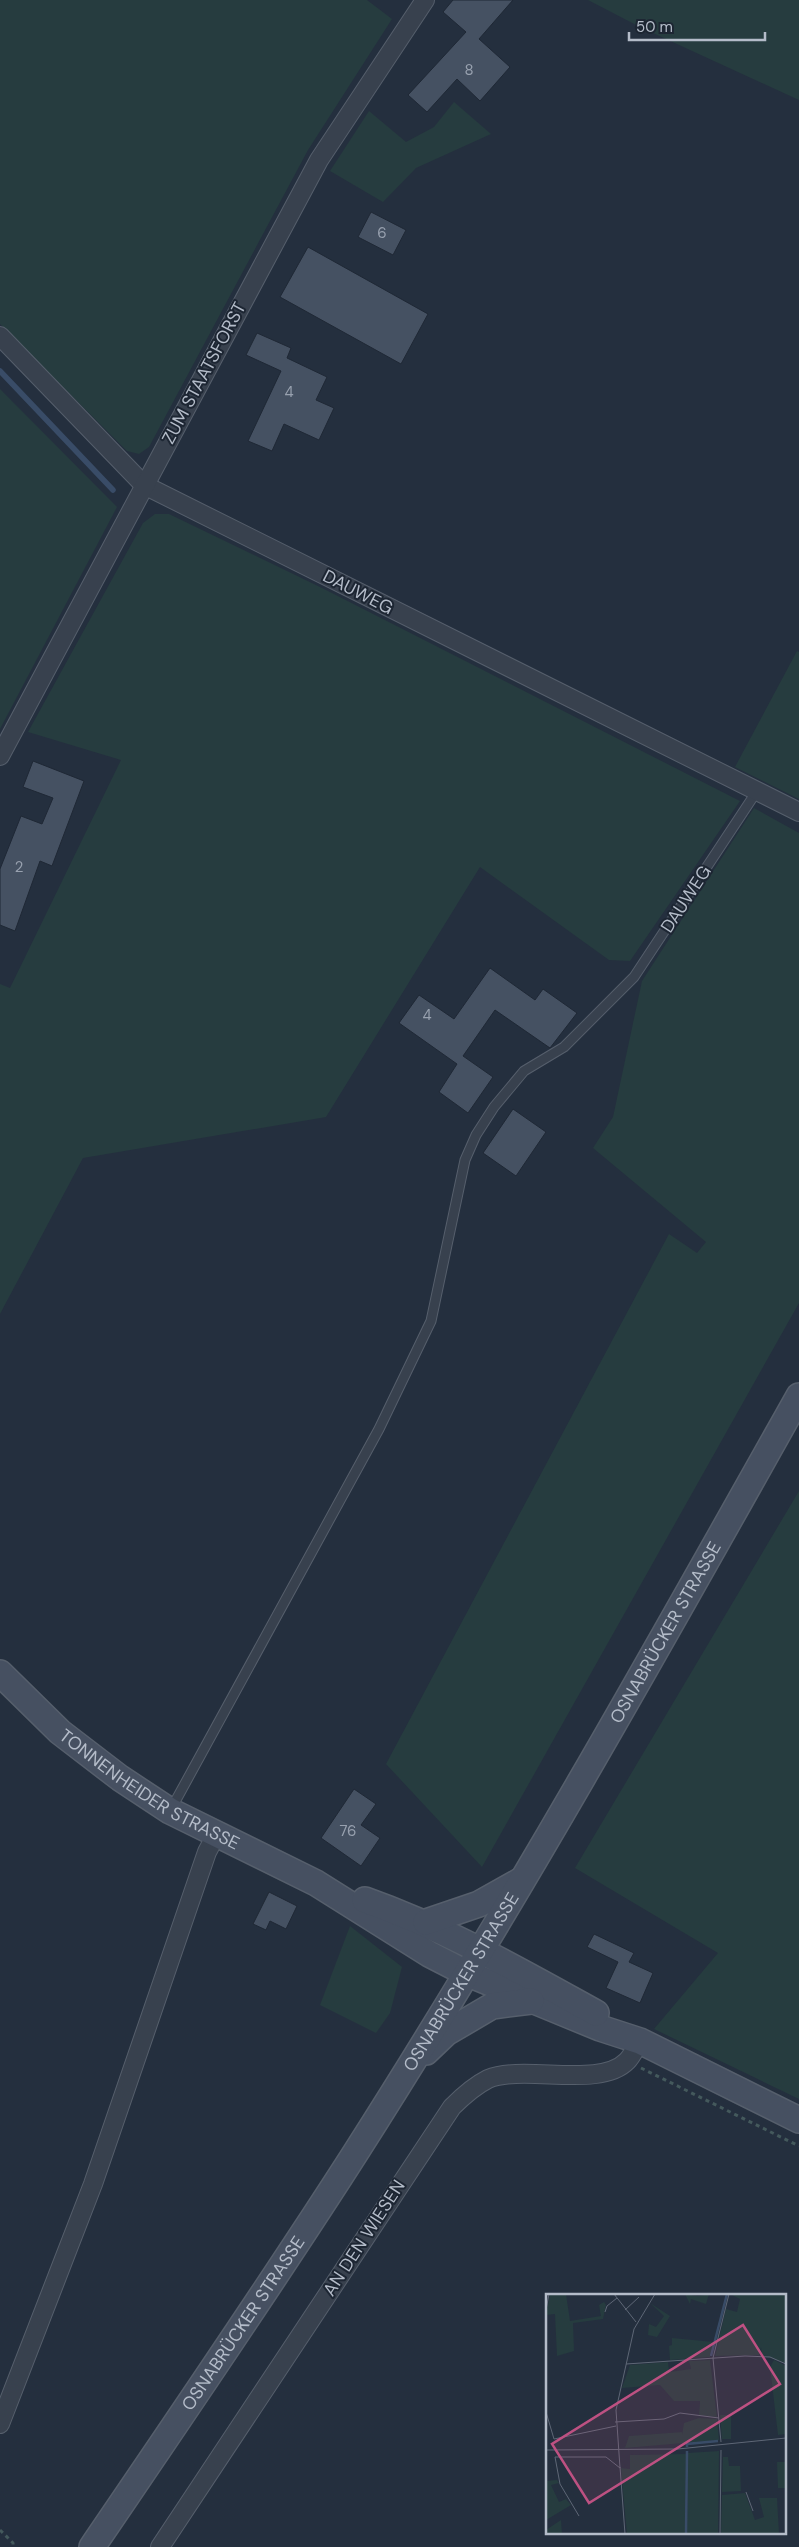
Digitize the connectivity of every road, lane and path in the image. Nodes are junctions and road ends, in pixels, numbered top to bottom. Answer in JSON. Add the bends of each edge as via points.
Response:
{"nodes":[{"id":1,"x":425,"y":0,"type":"edge"},
{"id":2,"x":0,"y":336,"type":"edge"},
{"id":3,"x":144,"y":485,"type":"junction"},
{"id":4,"x":0,"y":756,"type":"edge"},
{"id":5,"x":757,"y":791,"type":"junction"},
{"id":6,"x":799,"y":812,"type":"edge"},
{"id":7,"x":799,"y":1396,"type":"edge"},
{"id":8,"x":0,"y":1673,"type":"edge"},
{"id":9,"x":170,"y":1811,"type":"junction"},
{"id":10,"x":216,"y":1835,"type":"junction"},
{"id":11,"x":523,"y":1880,"type":"junction"},
{"id":12,"x":316,"y":1883,"type":"junction"},
{"id":13,"x":426,"y":1922,"type":"junction"},
{"id":14,"x":481,"y":1949,"type":"junction"},
{"id":15,"x":466,"y":1973,"type":"junction"},
{"id":16,"x":530,"y":2001,"type":"junction"},
{"id":17,"x":634,"y":2051,"type":"junction"},
{"id":18,"x":405,"y":2073,"type":"junction"},
{"id":19,"x":799,"y":2120,"type":"edge"},
{"id":20,"x":799,"y":2146,"type":"edge"},
{"id":21,"x":0,"y":2424,"type":"edge"},
{"id":22,"x":0,"y":2530,"type":"edge"},
{"id":23,"x":13,"y":2547,"type":"edge"},
{"id":24,"x":92,"y":2547,"type":"edge"},
{"id":25,"x":160,"y":2547,"type":"edge"}],
"edges":[{"from":1,"to":3,"type":"street","name":"ZUM STAATSFORST","via":[[319,160]]},
{"from":2,"to":3,"type":"street","name":"DAUWEG"},
{"from":3,"to":4,"type":"street","name":"ZUM STAATSFORST"},
{"from":3,"to":5,"type":"street","name":"DAUWEG"},
{"from":5,"to":6,"type":"street","name":"DAUWEG"},
{"from":5,"to":9,"type":"lane","name":"DAUWEG","via":[[634,977],[564,1047],[524,1071],[476,1135],[465,1160],[430,1321],[379,1429]]},
{"from":7,"to":11,"type":"main road","name":"OSNABRÜCKER STRASSE"},
{"from":8,"to":9,"type":"main road","name":"TONNENHEIDER STRASSE","via":[[60,1732]]},
{"from":9,"to":10,"type":"main road","name":"TONNENHEIDER STRASSE"},
{"from":10,"to":12,"type":"main road","name":"TONNENHEIDER STRASSE"},
{"from":10,"to":21,"type":"street","via":[[203,1862],[93,2184]]},
{"from":11,"to":13,"type":"main road","via":[[479,1904]]},
{"from":11,"to":14,"type":"main road","name":"OSNABRÜCKER STRASSE"},
{"from":12,"to":13,"type":"main road","name":"TONNENHEIDER STRASSE"},
{"from":12,"to":15,"type":"main road","name":"TONNENHEIDER STRASSE","via":[[429,1954]]},
{"from":13,"to":14,"type":"main road","name":"TONNENHEIDER STRASSE"},
{"from":14,"to":15,"type":"main road","name":"OSNABRÜCKER STRASSE"},
{"from":14,"to":17,"type":"main road","name":"TONNENHEIDER STRASSE","via":[[606,2018]]},
{"from":15,"to":16,"type":"main road","name":"TONNENHEIDER STRASSE"},
{"from":15,"to":18,"type":"main road","name":"OSNABRÜCKER STRASSE"},
{"from":16,"to":17,"type":"main road","name":"TONNENHEIDER STRASSE"},
{"from":16,"to":18,"type":"main road","name":"TONNENHEIDER STRASSE","via":[[492,2006],[446,2033]]},
{"from":17,"to":19,"type":"main road","name":"TONNENHEIDER STRASSE"},
{"from":17,"to":20,"type":"path"},
{"from":17,"to":25,"type":"street","name":"AN DEN WIESEN","via":[[610,2071],[508,2075],[490,2079],[470,2089],[452,2107]]},
{"from":18,"to":24,"type":"main road","name":"OSNABRÜCKER STRASSE","via":[[220,2359]]},
{"from":22,"to":23,"type":"path"}]}
